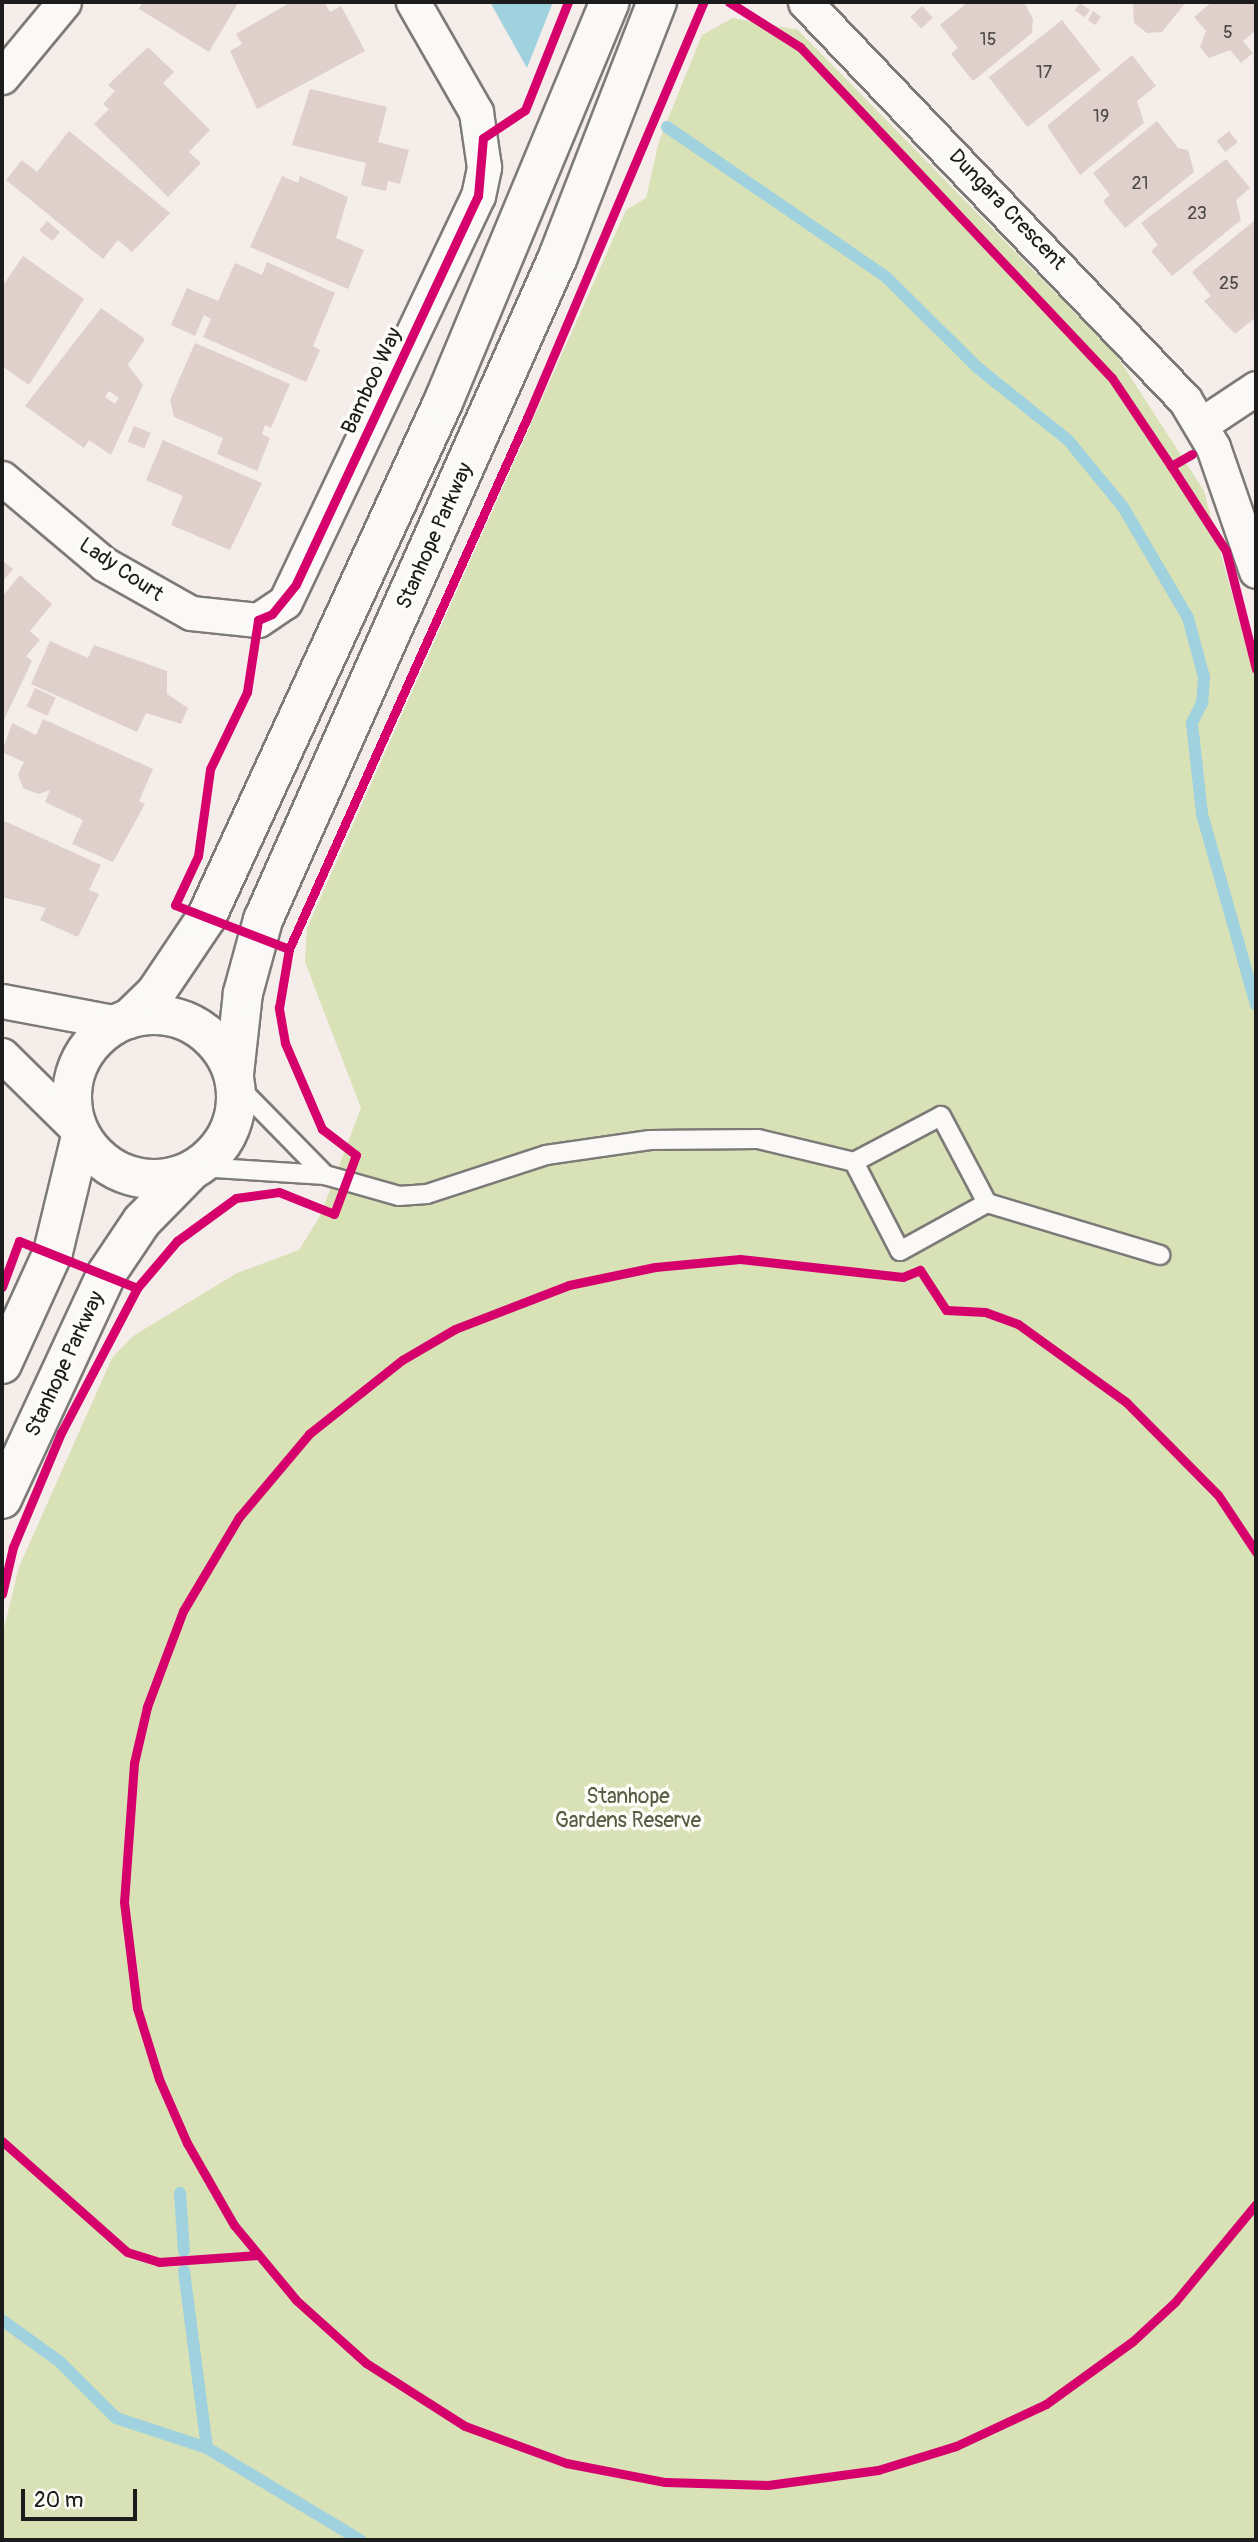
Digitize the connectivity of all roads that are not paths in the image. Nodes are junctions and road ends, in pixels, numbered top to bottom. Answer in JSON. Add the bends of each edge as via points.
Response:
{"nodes":[{"id":1,"x":64,"y":2,"type":"edge"},
{"id":2,"x":413,"y":2,"type":"edge"},
{"id":3,"x":610,"y":2,"type":"edge"},
{"id":4,"x":657,"y":2,"type":"edge"},
{"id":5,"x":805,"y":2,"type":"edge"},
{"id":6,"x":2,"y":77,"type":"edge"},
{"id":7,"x":1256,"y":388,"type":"edge"},
{"id":8,"x":1202,"y":424,"type":"junction"},
{"id":9,"x":2,"y":478,"type":"edge"},
{"id":10,"x":1256,"y":571,"type":"edge"},
{"id":11,"x":258,"y":620,"type":"joint"},
{"id":12,"x":2,"y":1001,"type":"edge"},
{"id":13,"x":123,"y":1021,"type":"junction"},
{"id":14,"x":2,"y":1055,"type":"edge"},
{"id":15,"x":234,"y":1079,"type":"junction"},
{"id":16,"x":80,"y":1134,"type":"junction"},
{"id":17,"x":855,"y":1162,"type":"junction"},
{"id":18,"x":195,"y":1169,"type":"junction"},
{"id":19,"x":325,"y":1175,"type":"junction"},
{"id":20,"x":987,"y":1203,"type":"junction"},
{"id":21,"x":1160,"y":1255,"type":"dead end"},
{"id":22,"x":2,"y":1364,"type":"edge"},
{"id":23,"x":2,"y":1499,"type":"edge"}],
"edges":[{"from":1,"to":6,"type":"street"},
{"from":2,"to":11,"type":"street","name":"Bamboo Way","via":[[476,112],[484,167],[478,196],[296,584],[272,614]]},
{"from":3,"to":13,"type":"main road","via":[[444,400],[206,918],[155,994]]},
{"from":4,"to":15,"type":"main road","name":"Stanhope Parkway","via":[[558,257],[263,920],[243,993]]},
{"from":5,"to":8,"type":"street","name":"Dungara Crescent","via":[[1146,353]]},
{"from":7,"to":8,"type":"street"},
{"from":8,"to":10,"type":"street","name":"Dungara Crescent"},
{"from":9,"to":11,"type":"street","name":"Lady Court","via":[[148,592],[191,613]]},
{"from":12,"to":13,"type":"street"},
{"from":13,"to":15,"type":"main road","via":[[150,1015],[193,1024],[225,1054]]},
{"from":13,"to":16,"type":"main road","via":[[86,1050],[76,1069],[73,1111]]},
{"from":14,"to":16,"type":"street"},
{"from":15,"to":18,"type":"main road","via":[[230,1131]]},
{"from":15,"to":19,"type":"lane"},
{"from":16,"to":18,"type":"main road","via":[[105,1164],[138,1179]]},
{"from":16,"to":22,"type":"main road","via":[[52,1252]]},
{"from":17,"to":19,"type":"lane","via":[[789,1143],[688,1137],[546,1155],[427,1194],[386,1193]]},
{"from":17,"to":20,"type":"lane","via":[[940,1116]]},
{"from":17,"to":20,"type":"lane","via":[[900,1251]]},
{"from":18,"to":19,"type":"lane"},
{"from":18,"to":23,"type":"main road","name":"Stanhope Parkway","via":[[142,1221],[107,1273]]},
{"from":20,"to":21,"type":"lane"}]}
